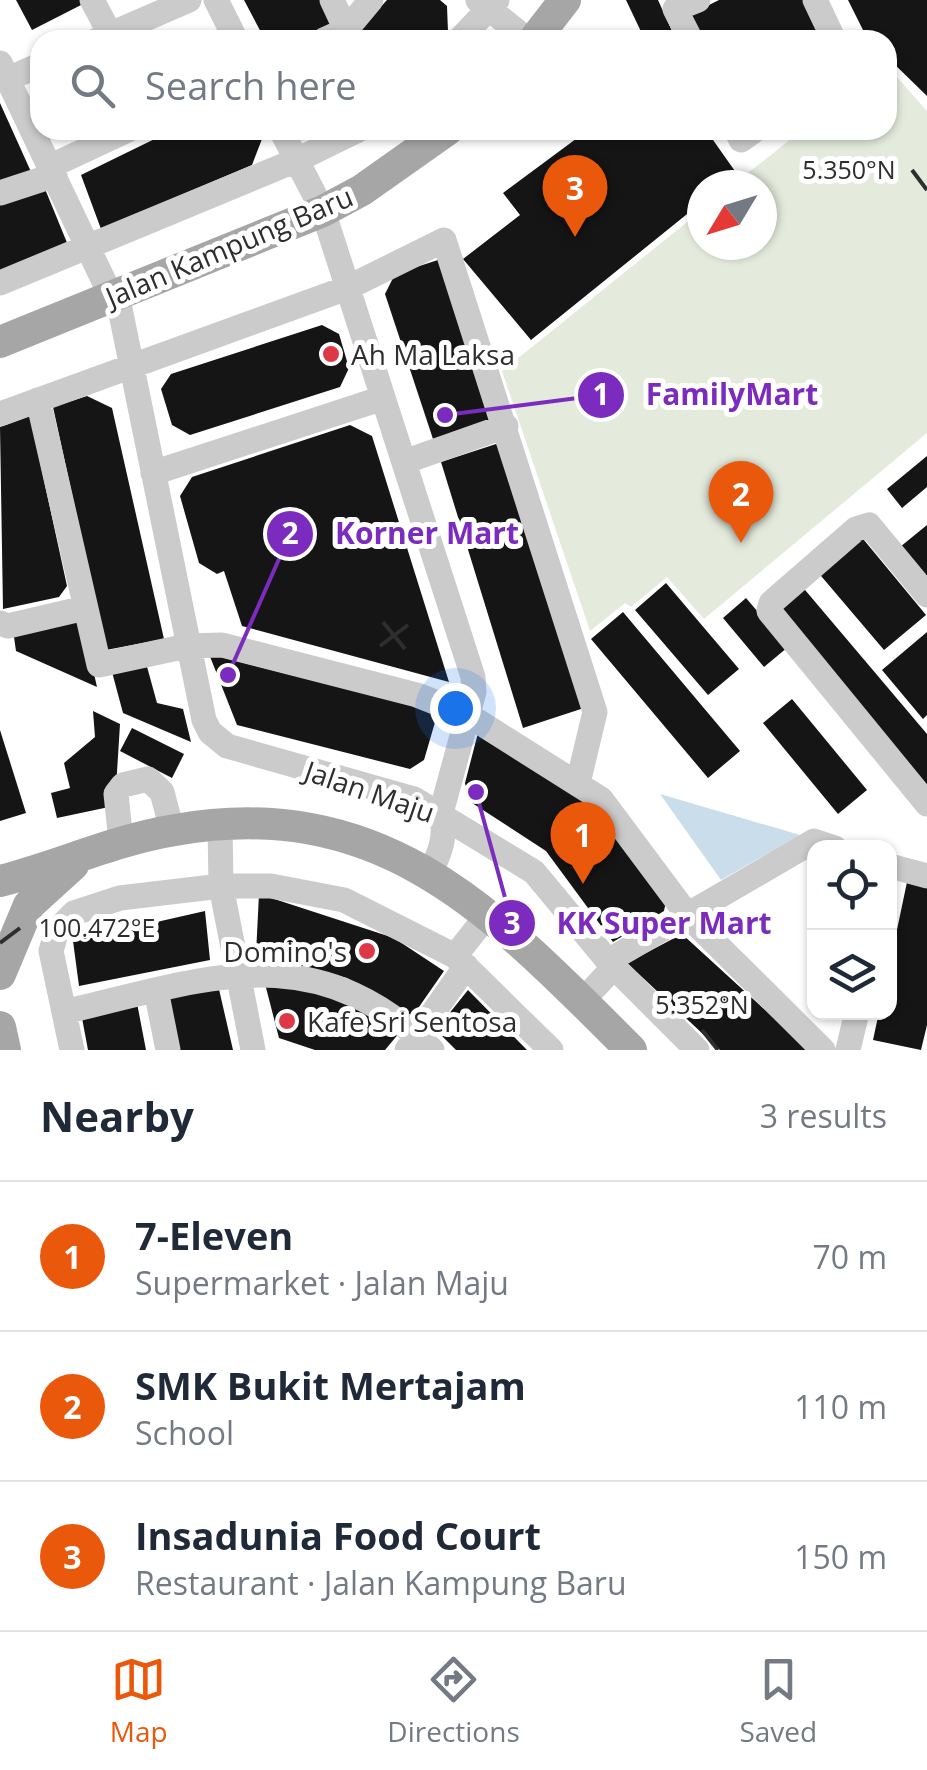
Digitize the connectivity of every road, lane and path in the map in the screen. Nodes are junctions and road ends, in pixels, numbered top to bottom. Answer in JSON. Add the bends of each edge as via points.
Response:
{"nodes":[{"id":1,"x":92,"y":0,"type":"edge"},
{"id":2,"x":189,"y":0,"type":"edge"},
{"id":3,"x":216,"y":0,"type":"edge"},
{"id":4,"x":332,"y":0,"type":"edge"},
{"id":5,"x":371,"y":0,"type":"edge"},
{"id":6,"x":565,"y":0,"type":"edge"},
{"id":7,"x":698,"y":0,"type":"edge"},
{"id":8,"x":815,"y":0,"type":"edge"},
{"id":9,"x":488,"y":3,"type":"edge"},
{"id":10,"x":102,"y":30,"type":"edge"},
{"id":11,"x":120,"y":30,"type":"edge"},
{"id":12,"x":231,"y":30,"type":"edge"},
{"id":13,"x":335,"y":30,"type":"edge"},
{"id":14,"x":340,"y":30,"type":"edge"},
{"id":15,"x":468,"y":30,"type":"edge"},
{"id":16,"x":519,"y":30,"type":"edge"},
{"id":17,"x":540,"y":30,"type":"edge"},
{"id":18,"x":685,"y":30,"type":"edge"},
{"id":19,"x":829,"y":30,"type":"edge"},
{"id":20,"x":30,"y":67,"type":"edge"},
{"id":21,"x":4,"y":71,"type":"edge"},
{"id":22,"x":30,"y":124,"type":"edge"},
{"id":23,"x":38,"y":140,"type":"edge"},
{"id":24,"x":109,"y":140,"type":"edge"},
{"id":25,"x":287,"y":140,"type":"edge"},
{"id":26,"x":338,"y":140,"type":"edge"},
{"id":27,"x":433,"y":140,"type":"edge"},
{"id":28,"x":297,"y":160,"type":"junction"},
{"id":29,"x":53,"y":170,"type":"junction"},
{"id":30,"x":0,"y":193,"type":"edge"},
{"id":31,"x":322,"y":212,"type":"junction"},
{"id":32,"x":90,"y":246,"type":"junction"},
{"id":33,"x":0,"y":283,"type":"edge"},
{"id":34,"x":347,"y":288,"type":"junction"},
{"id":35,"x":114,"y":295,"type":"junction"},
{"id":36,"x":0,"y":342,"type":"edge"},
{"id":37,"x":132,"y":367,"type":"junction"},
{"id":38,"x":383,"y":398,"type":"junction"},
{"id":39,"x":38,"y":400,"type":"junction"},
{"id":40,"x":0,"y":414,"type":"edge"},
{"id":41,"x":506,"y":426,"type":"junction"},
{"id":42,"x":404,"y":462,"type":"junction"},
{"id":43,"x":153,"y":472,"type":"junction"},
{"id":44,"x":927,"y":595,"type":"edge"},
{"id":45,"x":86,"y":608,"type":"junction"},
{"id":46,"x":0,"y":623,"type":"edge"},
{"id":47,"x":187,"y":646,"type":"junction"},
{"id":48,"x":468,"y":715,"type":"junction"},
{"id":49,"x":578,"y":783,"type":"junction"},
{"id":50,"x":927,"y":804,"type":"edge"},
{"id":51,"x":441,"y":813,"type":"junction"},
{"id":52,"x":220,"y":823,"type":"junction"},
{"id":53,"x":172,"y":830,"type":"junction"},
{"id":54,"x":807,"y":844,"type":"edge"},
{"id":55,"x":110,"y":845,"type":"junction"},
{"id":56,"x":0,"y":860,"type":"edge"},
{"id":57,"x":897,"y":872,"type":"edge"},
{"id":58,"x":430,"y":874,"type":"junction"},
{"id":59,"x":927,"y":876,"type":"edge"},
{"id":60,"x":0,"y":881,"type":"edge"},
{"id":61,"x":221,"y":886,"type":"junction"},
{"id":62,"x":489,"y":912,"type":"junction"},
{"id":63,"x":689,"y":917,"type":"junction"},
{"id":64,"x":461,"y":961,"type":"junction"},
{"id":65,"x":611,"y":964,"type":"junction"},
{"id":66,"x":238,"y":972,"type":"junction"},
{"id":67,"x":0,"y":974,"type":"edge"},
{"id":68,"x":156,"y":990,"type":"junction"},
{"id":69,"x":582,"y":1000,"type":"junction"},
{"id":70,"x":64,"y":1012,"type":"junction"},
{"id":71,"x":856,"y":1020,"type":"edge"},
{"id":72,"x":0,"y":1027,"type":"edge"},
{"id":73,"x":419,"y":1045,"type":"edge"},
{"id":74,"x":853,"y":1049,"type":"edge"},
{"id":75,"x":5,"y":1050,"type":"edge"},
{"id":76,"x":72,"y":1050,"type":"edge"},
{"id":77,"x":168,"y":1050,"type":"edge"},
{"id":78,"x":253,"y":1050,"type":"edge"},
{"id":79,"x":551,"y":1050,"type":"edge"},
{"id":80,"x":631,"y":1050,"type":"edge"},
{"id":81,"x":697,"y":1050,"type":"edge"},
{"id":82,"x":822,"y":1050,"type":"edge"}],
"edges":[{"from":1,"to":10,"type":"street"},
{"from":2,"to":11,"type":"street"},
{"from":3,"to":12,"type":"street"},
{"from":4,"to":13,"type":"street"},
{"from":5,"to":14,"type":"street"},
{"from":6,"to":17,"type":"main road"},
{"from":7,"to":18,"type":"street","via":[[675,9]]},
{"from":8,"to":19,"type":"street"},
{"from":9,"to":15,"type":"street"},
{"from":9,"to":16,"type":"street"},
{"from":20,"to":21,"type":"street"},
{"from":21,"to":22,"type":"street"},
{"from":23,"to":29,"type":"street"},
{"from":24,"to":29,"type":"street"},
{"from":25,"to":28,"type":"street"},
{"from":26,"to":28,"type":"street","name":"Jalan Kampung Baru"},
{"from":27,"to":31,"type":"main road","name":"Jalan Kampung Baru"},
{"from":28,"to":31,"type":"street"},
{"from":28,"to":32,"type":"street","name":"Jalan Kampung Baru"},
{"from":29,"to":30,"type":"street"},
{"from":29,"to":32,"type":"street"},
{"from":31,"to":34,"type":"street"},
{"from":31,"to":35,"type":"main road","name":"Jalan Kampung Baru"},
{"from":32,"to":33,"type":"street","name":"Jalan Kampung Baru"},
{"from":32,"to":35,"type":"street"},
{"from":34,"to":37,"type":"street"},
{"from":34,"to":38,"type":"street"},
{"from":34,"to":41,"type":"street","via":[[444,240]]},
{"from":35,"to":36,"type":"main road","name":"Jalan Kampung Baru"},
{"from":35,"to":37,"type":"street"},
{"from":37,"to":39,"type":"street"},
{"from":37,"to":43,"type":"street"},
{"from":38,"to":42,"type":"street"},
{"from":38,"to":43,"type":"street"},
{"from":39,"to":40,"type":"street"},
{"from":39,"to":45,"type":"street"},
{"from":41,"to":42,"type":"street"},
{"from":41,"to":49,"type":"street","via":[[595,712]]},
{"from":42,"to":48,"type":"street","via":[[473,677]]},
{"from":43,"to":47,"type":"street"},
{"from":44,"to":50,"type":"street","via":[[869,524],[769,611]]},
{"from":45,"to":46,"type":"street"},
{"from":45,"to":47,"type":"street","via":[[98,666]]},
{"from":47,"to":48,"type":"street","via":[[222,645],[417,694]]},
{"from":47,"to":51,"type":"street","name":"Jalan Maju","via":[[204,720],[227,746],[414,799]]},
{"from":48,"to":49,"type":"street"},
{"from":48,"to":51,"type":"street"},
{"from":49,"to":63,"type":"street","via":[[601,799]]},
{"from":51,"to":58,"type":"street","via":[[446,831]]},
{"from":51,"to":65,"type":"street","name":"Jalan Maju","via":[[534,872]]},
{"from":52,"to":53,"type":"main road","name":"Jalan Maju"},
{"from":52,"to":58,"type":"main road","name":"Jalan Maju","via":[[292,822],[330,831]]},
{"from":52,"to":61,"type":"street"},
{"from":53,"to":55,"type":"main road","name":"Jalan Maju"},
{"from":53,"to":55,"type":"street","via":[[157,784],[148,779],[116,794]]},
{"from":54,"to":63,"type":"street"},
{"from":55,"to":56,"type":"main road"},
{"from":55,"to":60,"type":"main road","name":"Jalan Maju"},
{"from":55,"to":67,"type":"main road","via":[[54,879],[29,906]]},
{"from":57,"to":59,"type":"street"},
{"from":58,"to":62,"type":"main road","name":"Jalan Maju"},
{"from":61,"to":64,"type":"street","via":[[271,886],[344,900]]},
{"from":61,"to":66,"type":"street"},
{"from":61,"to":70,"type":"street","via":[[120,898],[74,912],[57,930],[51,951]]},
{"from":62,"to":64,"type":"street"},
{"from":62,"to":69,"type":"main road","name":"Jalan Maju"},
{"from":63,"to":65,"type":"street"},
{"from":63,"to":82,"type":"street"},
{"from":64,"to":73,"type":"street"},
{"from":64,"to":79,"type":"street"},
{"from":65,"to":69,"type":"street"},
{"from":65,"to":81,"type":"street","name":"Jalan Maju"},
{"from":66,"to":68,"type":"street"},
{"from":66,"to":73,"type":"street","via":[[282,972],[366,1000]]},
{"from":66,"to":78,"type":"street"},
{"from":68,"to":70,"type":"street"},
{"from":68,"to":77,"type":"street"},
{"from":69,"to":80,"type":"main road","name":"Jalan Maju"},
{"from":70,"to":76,"type":"street"},
{"from":71,"to":74,"type":"street"},
{"from":72,"to":75,"type":"main road"}]}
